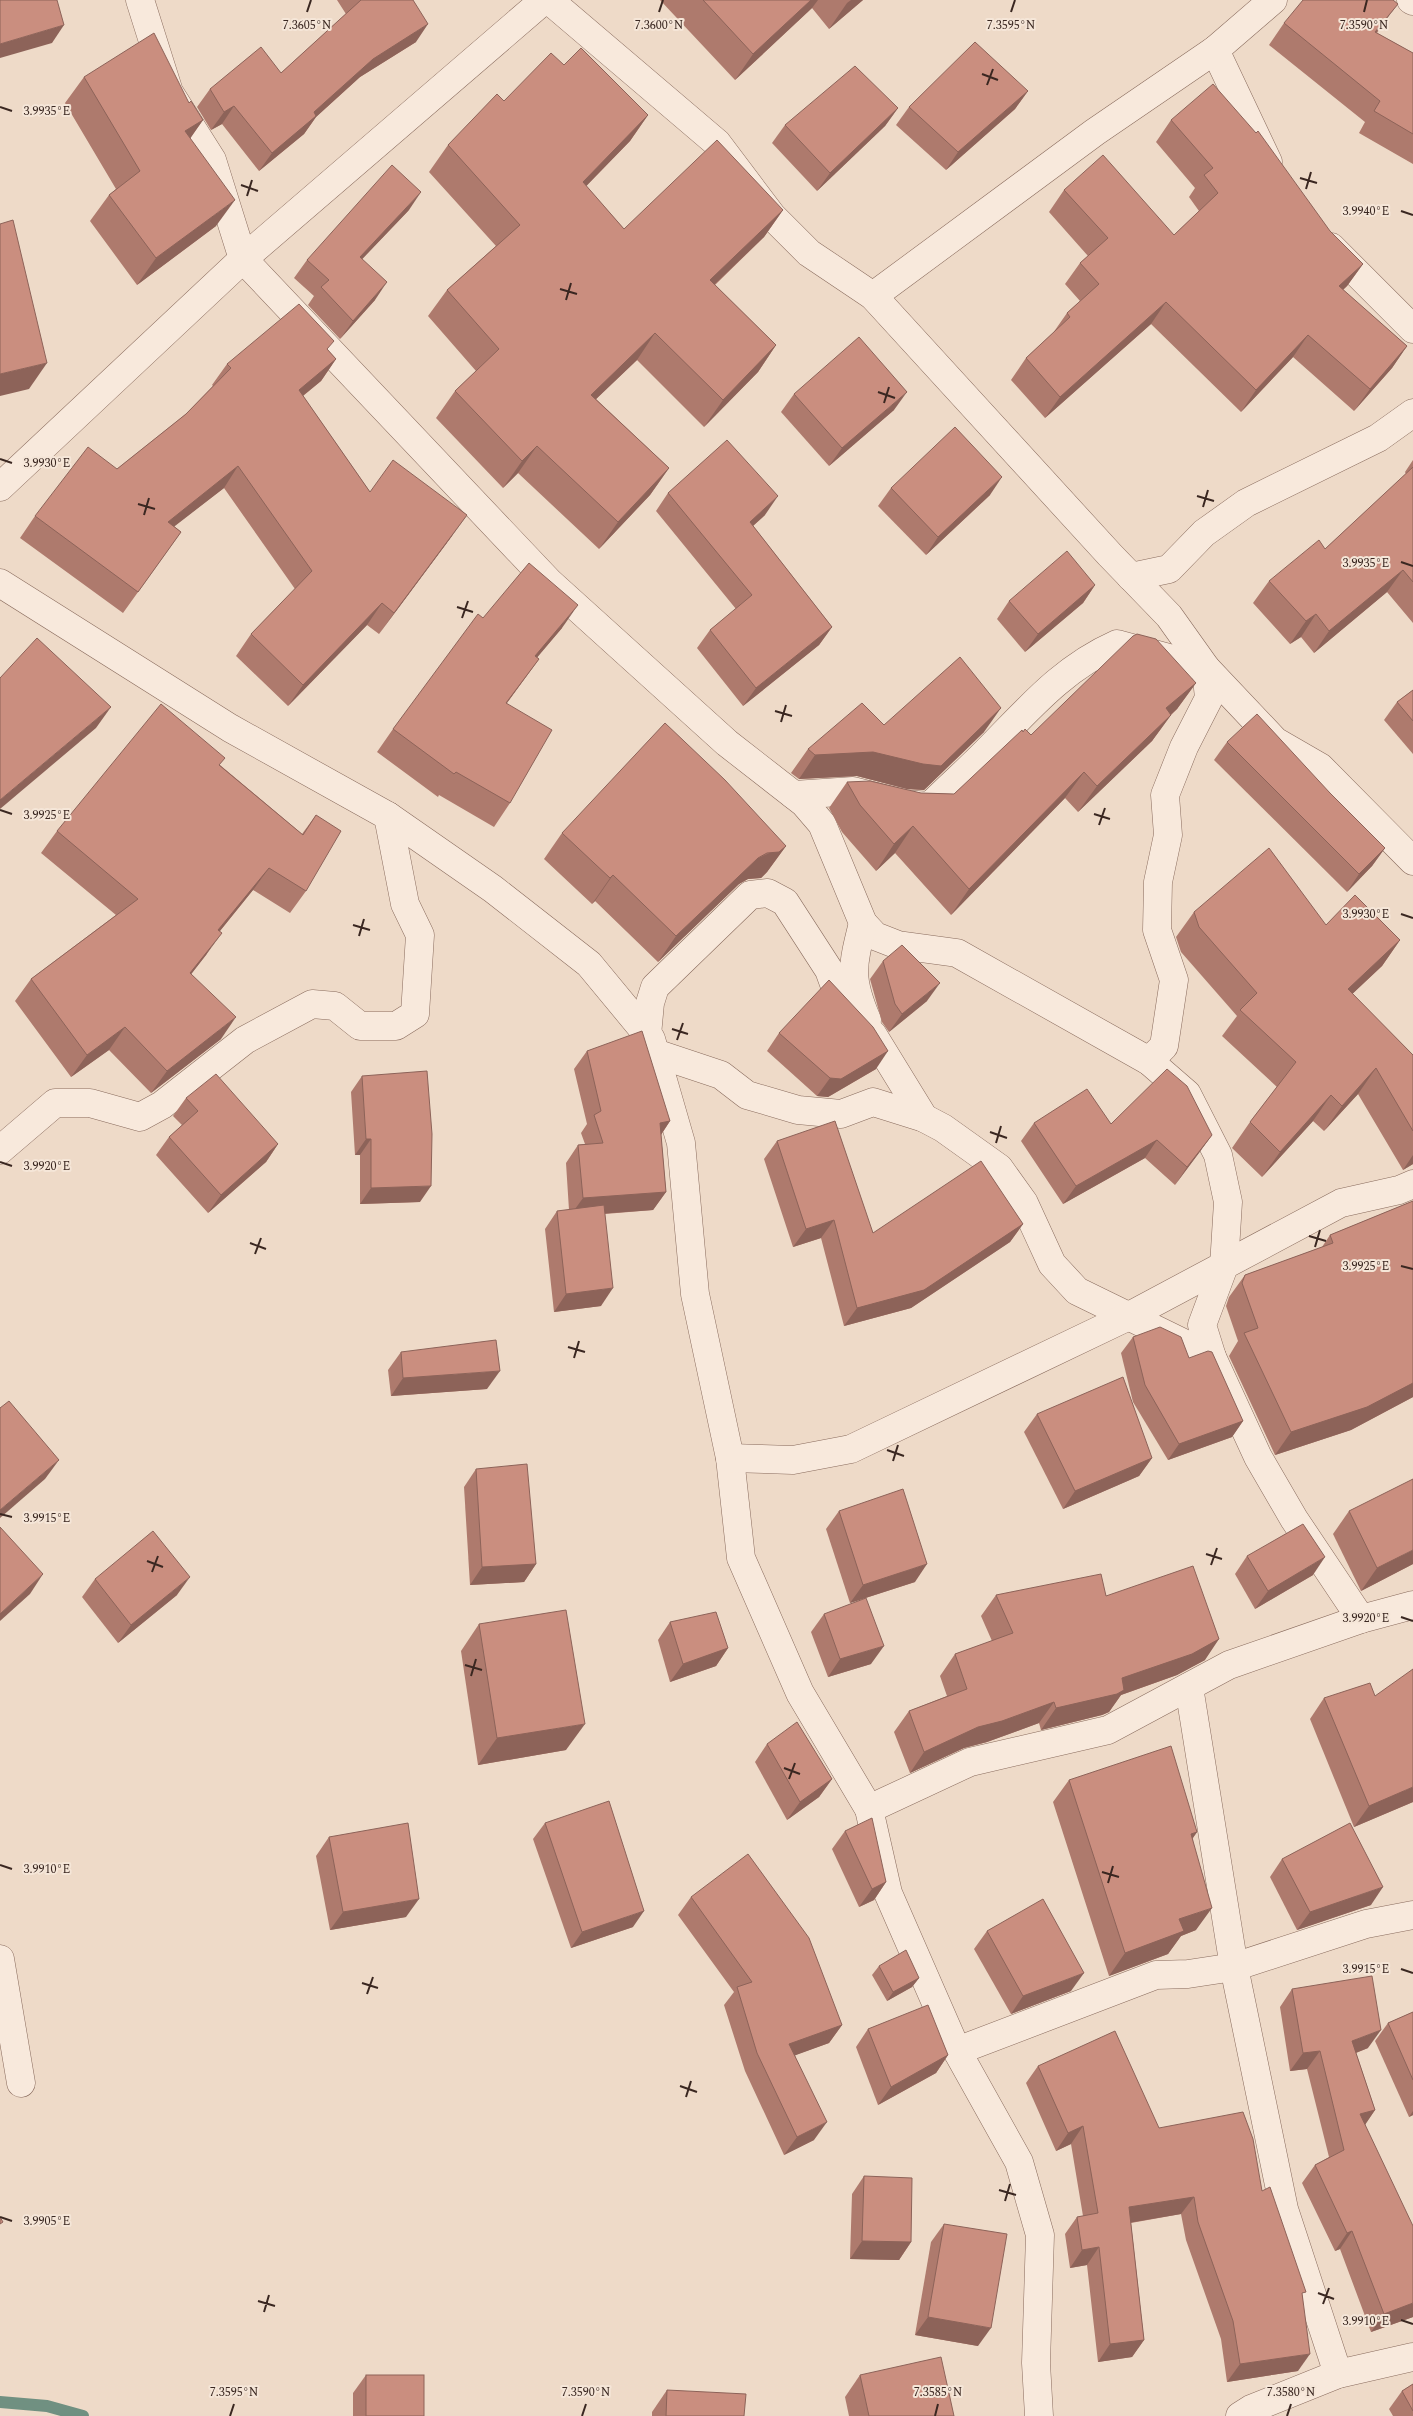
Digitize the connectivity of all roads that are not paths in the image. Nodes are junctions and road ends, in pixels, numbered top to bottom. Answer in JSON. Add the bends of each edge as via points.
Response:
{"nodes":[{"id":1,"x":140,"y":0,"type":"edge"},
{"id":2,"x":544,"y":0,"type":"edge"},
{"id":3,"x":549,"y":0,"type":"edge"},
{"id":4,"x":1273,"y":0,"type":"edge"},
{"id":5,"x":1215,"y":50,"type":"junction"},
{"id":6,"x":1282,"y":181,"type":"edge"},
{"id":7,"x":1316,"y":228,"type":"edge"},
{"id":8,"x":243,"y":259,"type":"junction"},
{"id":9,"x":873,"y":296,"type":"junction"},
{"id":10,"x":1413,"y":329,"type":"edge"},
{"id":11,"x":1413,"y":413,"type":"edge"},
{"id":12,"x":0,"y":486,"type":"edge"},
{"id":13,"x":1131,"y":577,"type":"junction"},
{"id":14,"x":0,"y":583,"type":"edge"},
{"id":15,"x":1206,"y":668,"type":"junction"},
{"id":16,"x":794,"y":795,"type":"junction"},
{"id":17,"x":388,"y":816,"type":"junction"},
{"id":18,"x":1413,"y":861,"type":"edge"},
{"id":19,"x":863,"y":923,"type":"junction"},
{"id":20,"x":873,"y":1035,"type":"junction"},
{"id":21,"x":651,"y":1044,"type":"junction"},
{"id":22,"x":1149,"y":1060,"type":"junction"},
{"id":23,"x":924,"y":1118,"type":"junction"},
{"id":24,"x":0,"y":1150,"type":"edge"},
{"id":25,"x":1413,"y":1184,"type":"edge"},
{"id":26,"x":1224,"y":1266,"type":"junction"},
{"id":27,"x":1129,"y":1316,"type":"junction"},
{"id":28,"x":1212,"y":1357,"type":"junction"},
{"id":29,"x":730,"y":1458,"type":"junction"},
{"id":30,"x":1413,"y":1605,"type":"edge"},
{"id":31,"x":1361,"y":1619,"type":"junction"},
{"id":32,"x":1189,"y":1688,"type":"junction"},
{"id":33,"x":869,"y":1809,"type":"junction"},
{"id":34,"x":1413,"y":1915,"type":"edge"},
{"id":35,"x":0,"y":1960,"type":"edge"},
{"id":36,"x":1234,"y":1967,"type":"junction"},
{"id":37,"x":957,"y":2051,"type":"junction"},
{"id":38,"x":21,"y":2083,"type":"dead end"},
{"id":39,"x":1413,"y":2357,"type":"edge"},
{"id":40,"x":1338,"y":2374,"type":"junction"},
{"id":41,"x":1039,"y":2416,"type":"edge"},
{"id":42,"x":1240,"y":2416,"type":"edge"}],
"edges":[{"from":1,"to":8,"type":"street","via":[[169,92],[212,160]]},
{"from":2,"to":8,"type":"street"},
{"from":3,"to":9,"type":"street","via":[[717,143],[772,216],[809,252]]},
{"from":4,"to":5,"type":"street"},
{"from":5,"to":6,"type":"street","via":[[1265,157]]},
{"from":5,"to":9,"type":"street","via":[[1095,132]]},
{"from":7,"to":10,"type":"street","via":[[1327,244]]},
{"from":8,"to":12,"type":"street"},
{"from":8,"to":16,"type":"street","via":[[548,582],[727,744]]},
{"from":9,"to":13,"type":"street"},
{"from":11,"to":13,"type":"street","via":[[1378,438],[1246,504],[1204,533],[1169,568]]},
{"from":13,"to":15,"type":"street","via":[[1169,616]]},
{"from":14,"to":17,"type":"street","via":[[230,728]]},
{"from":15,"to":16,"type":"street","via":[[1117,644],[1093,655],[1056,682],[930,806],[904,804],[853,791]]},
{"from":15,"to":18,"type":"street","via":[[1275,741],[1320,767]]},
{"from":15,"to":22,"type":"street","via":[[1209,698],[1184,747],[1165,795],[1168,835],[1158,882],[1157,930],[1174,980],[1164,1046]]},
{"from":16,"to":19,"type":"street","via":[[822,824]]},
{"from":17,"to":21,"type":"street","via":[[493,889],[589,964]]},
{"from":17,"to":24,"type":"street","via":[[404,904],[420,935],[414,1014],[396,1026],[360,1026],[336,1006],[312,1004],[245,1040],[162,1105],[140,1117],[90,1103],[54,1103]]},
{"from":19,"to":20,"type":"street","via":[[853,962],[855,993]]},
{"from":19,"to":22,"type":"street","via":[[875,936],[898,945],[957,953]]},
{"from":20,"to":21,"type":"street","via":[[841,1003],[829,970],[785,902],[768,893],[750,895],[655,987],[650,1003]]},
{"from":20,"to":23,"type":"street"},
{"from":21,"to":23,"type":"street","via":[[721,1075],[747,1095],[798,1110],[841,1114],[874,1102]]},
{"from":21,"to":29,"type":"street","via":[[681,1142],[695,1294]]},
{"from":22,"to":26,"type":"street","via":[[1187,1094],[1218,1155],[1228,1202]]},
{"from":23,"to":27,"type":"street","via":[[999,1168],[1024,1203],[1052,1264],[1078,1291]]},
{"from":25,"to":26,"type":"street","via":[[1341,1203]]},
{"from":26,"to":27,"type":"street"},
{"from":26,"to":28,"type":"street","via":[[1202,1325]]},
{"from":27,"to":28,"type":"street"},
{"from":27,"to":29,"type":"street","via":[[851,1449],[793,1460]]},
{"from":28,"to":31,"type":"street","via":[[1263,1465],[1294,1519]]},
{"from":29,"to":33,"type":"street","via":[[741,1558],[800,1693]]},
{"from":30,"to":31,"type":"street"},
{"from":31,"to":32,"type":"street","via":[[1229,1665]]},
{"from":32,"to":33,"type":"street","via":[[1108,1730],[970,1762]]},
{"from":32,"to":36,"type":"street"},
{"from":33,"to":37,"type":"street","via":[[888,1893]]},
{"from":34,"to":36,"type":"street","via":[[1366,1924]]},
{"from":35,"to":38,"type":"street"},
{"from":36,"to":37,"type":"street","via":[[1156,1975]]},
{"from":36,"to":40,"type":"street","via":[[1284,2209]]},
{"from":37,"to":41,"type":"street","via":[[1019,2162],[1040,2235],[1036,2363]]},
{"from":39,"to":40,"type":"street"},
{"from":40,"to":42,"type":"street"}]}
